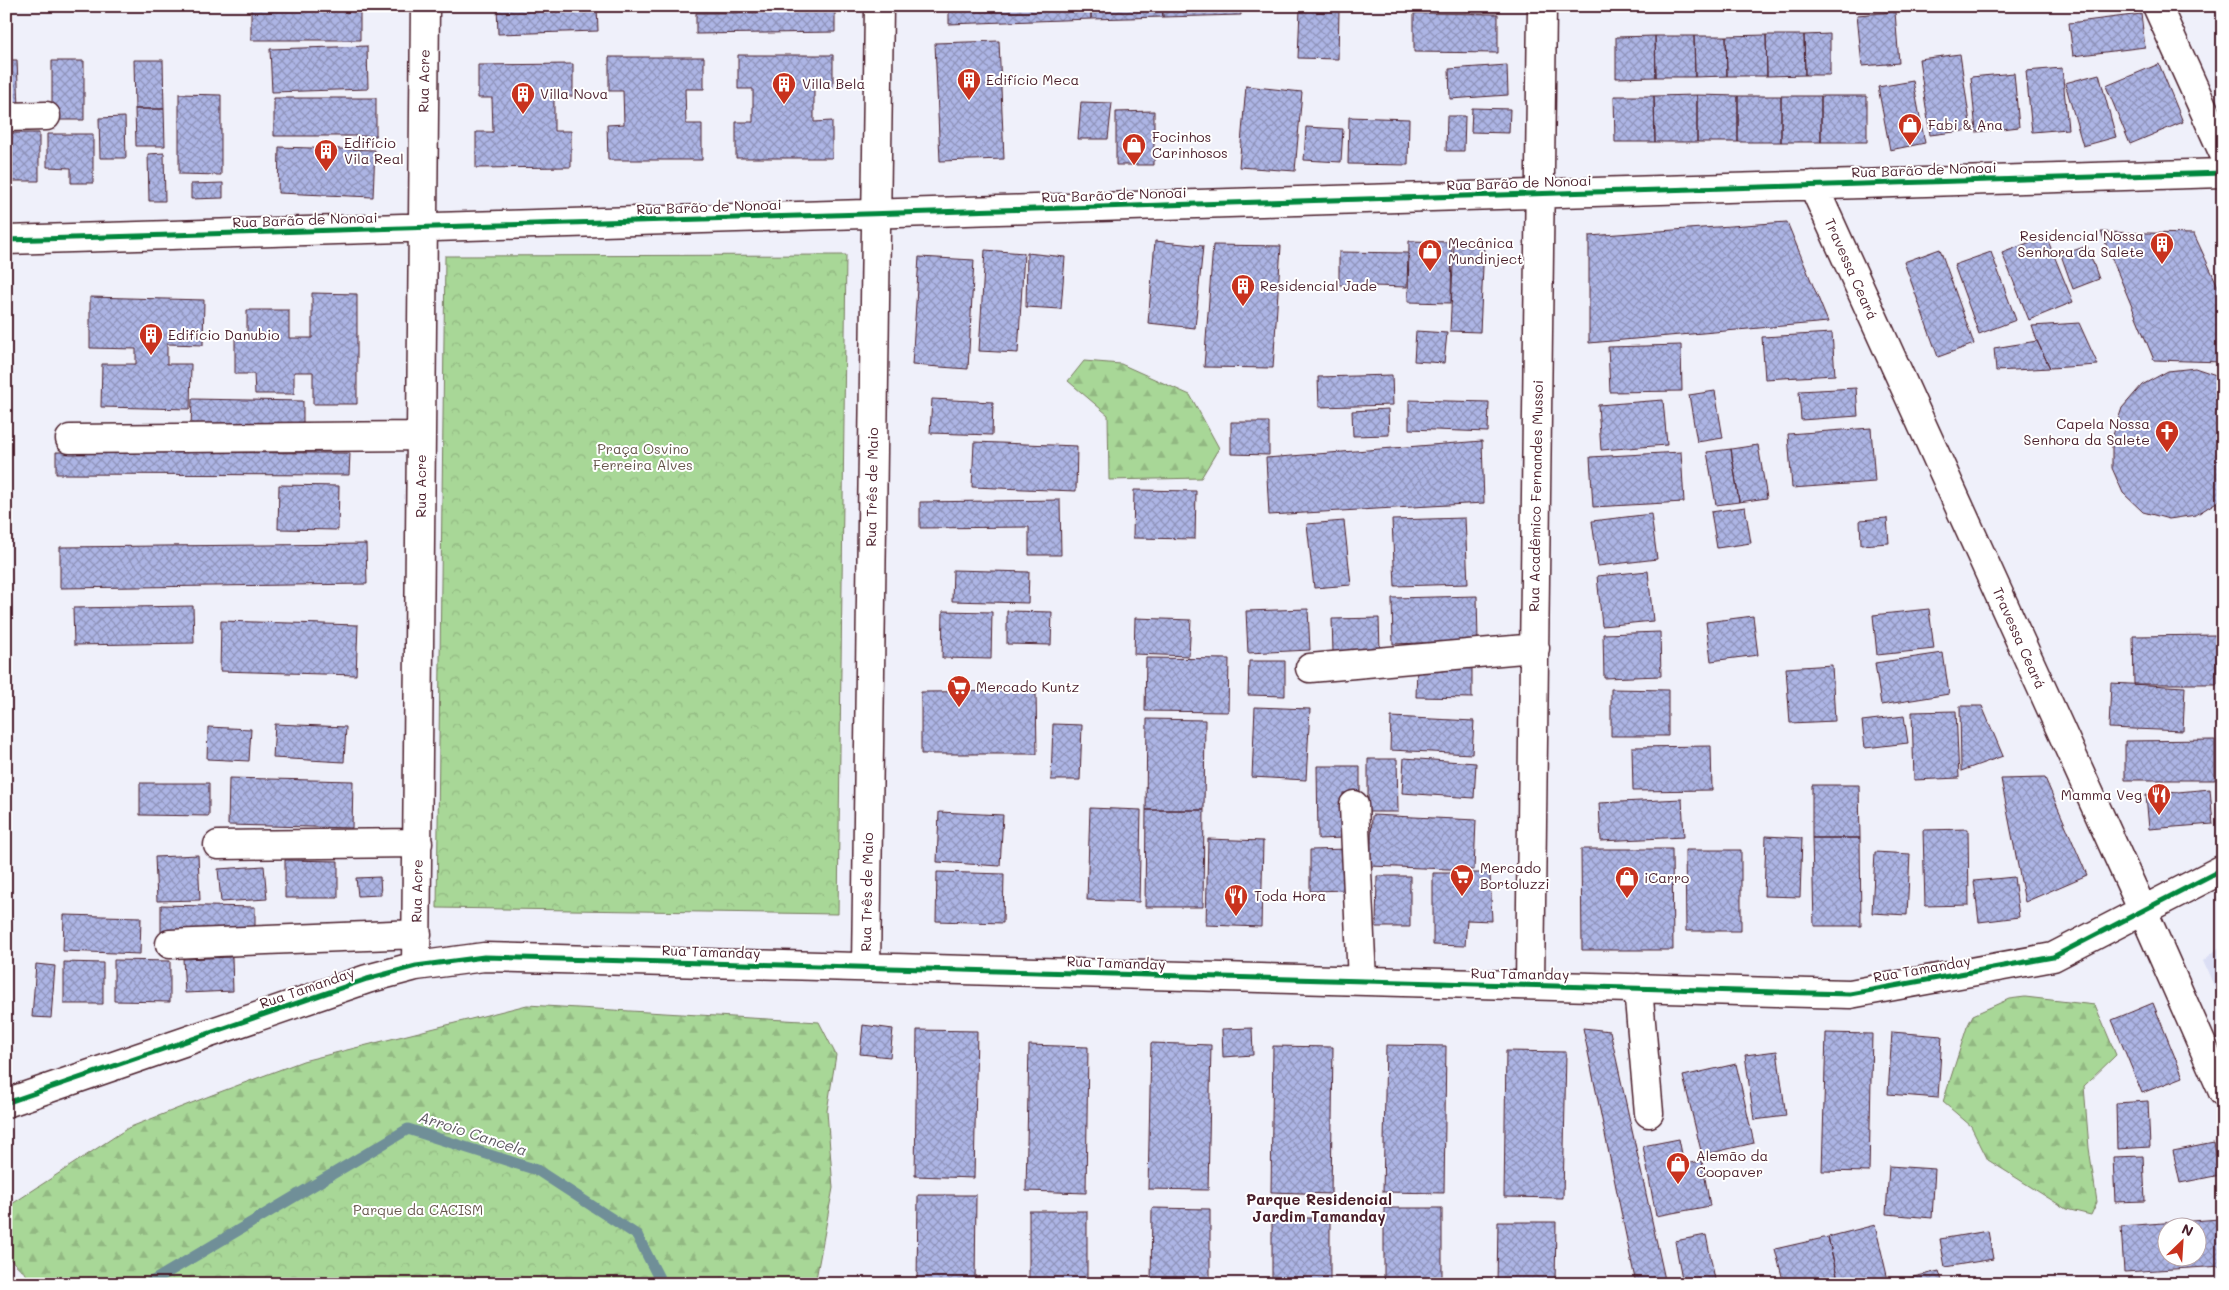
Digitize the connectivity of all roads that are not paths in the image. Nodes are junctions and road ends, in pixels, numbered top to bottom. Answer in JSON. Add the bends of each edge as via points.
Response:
{"nodes":[{"id":1,"x":425,"y":6,"type":"edge"},
{"id":2,"x":879,"y":6,"type":"edge"},
{"id":3,"x":1542,"y":6,"type":"edge"},
{"id":4,"x":2157,"y":6,"type":"edge"},
{"id":5,"x":46,"y":116,"type":"dead end"},
{"id":6,"x":6,"y":117,"type":"edge"},
{"id":7,"x":2223,"y":152,"type":"edge"},
{"id":8,"x":2223,"y":173,"type":"edge"},
{"id":9,"x":1813,"y":185,"type":"junction"},
{"id":10,"x":1540,"y":193,"type":"junction"},
{"id":11,"x":876,"y":214,"type":"junction"},
{"id":12,"x":422,"y":228,"type":"junction"},
{"id":13,"x":6,"y":240,"type":"edge"},
{"id":14,"x":421,"y":436,"type":"junction"},
{"id":15,"x":70,"y":439,"type":"dead end"},
{"id":16,"x":1534,"y":648,"type":"junction"},
{"id":17,"x":1310,"y":668,"type":"dead end"},
{"id":18,"x":1354,"y":805,"type":"dead end"},
{"id":19,"x":418,"y":843,"type":"junction"},
{"id":20,"x":218,"y":845,"type":"dead end"},
{"id":21,"x":2223,"y":869,"type":"edge"},
{"id":22,"x":2143,"y":911,"type":"junction"},
{"id":23,"x":416,"y":934,"type":"junction"},
{"id":24,"x":170,"y":944,"type":"dead end"},
{"id":25,"x":416,"y":966,"type":"junction"},
{"id":26,"x":866,"y":967,"type":"junction"},
{"id":27,"x":1362,"y":981,"type":"junction"},
{"id":28,"x":1530,"y":985,"type":"junction"},
{"id":29,"x":1638,"y":988,"type":"junction"},
{"id":30,"x":2223,"y":1092,"type":"edge"},
{"id":31,"x":6,"y":1103,"type":"edge"},
{"id":32,"x":1649,"y":1113,"type":"dead end"}],
"edges":[{"from":1,"to":12,"type":"street","name":"Rua Acre"},
{"from":2,"to":11,"type":"street","name":"Rua Três de Maio"},
{"from":3,"to":10,"type":"street","name":"Rua Acadêmico Fernandes Mussoi"},
{"from":4,"to":7,"type":"street"},
{"from":5,"to":6,"type":"street"},
{"from":8,"to":9,"type":"street","name":"Rua Barão de Nonoai"},
{"from":9,"to":10,"type":"street","name":"Rua Barão de Nonoai"},
{"from":9,"to":22,"type":"street","name":"Travessa Ceará"},
{"from":10,"to":11,"type":"street","name":"Rua Barão de Nonoai"},
{"from":10,"to":16,"type":"street","name":"Rua Acadêmico Fernandes Mussoi"},
{"from":11,"to":12,"type":"street","name":"Rua Barão de Nonoai"},
{"from":11,"to":26,"type":"street","name":"Rua Três de Maio"},
{"from":12,"to":13,"type":"street","name":"Rua Barão de Nonoai"},
{"from":12,"to":14,"type":"street","name":"Rua Acre"},
{"from":14,"to":15,"type":"street"},
{"from":14,"to":19,"type":"street","name":"Rua Acre"},
{"from":16,"to":17,"type":"street"},
{"from":16,"to":28,"type":"street","name":"Rua Acadêmico Fernandes Mussoi"},
{"from":18,"to":27,"type":"street"},
{"from":19,"to":20,"type":"street"},
{"from":19,"to":23,"type":"street","name":"Rua Acre"},
{"from":21,"to":22,"type":"street","name":"Rua Tamanday"},
{"from":22,"to":29,"type":"street","name":"Rua Tamanday","via":[[2053,957],[1850,994]]},
{"from":22,"to":30,"type":"street","name":"Travessa Ceará"},
{"from":23,"to":24,"type":"street"},
{"from":23,"to":25,"type":"street","name":"Rua Acre"},
{"from":25,"to":26,"type":"street","name":"Rua Tamanday","via":[[484,957]]},
{"from":25,"to":31,"type":"street","name":"Rua Tamanday","via":[[367,979]]},
{"from":26,"to":27,"type":"street","name":"Rua Tamanday"},
{"from":27,"to":28,"type":"street","name":"Rua Tamanday"},
{"from":28,"to":29,"type":"street","name":"Rua Tamanday"},
{"from":29,"to":32,"type":"street"}]}
